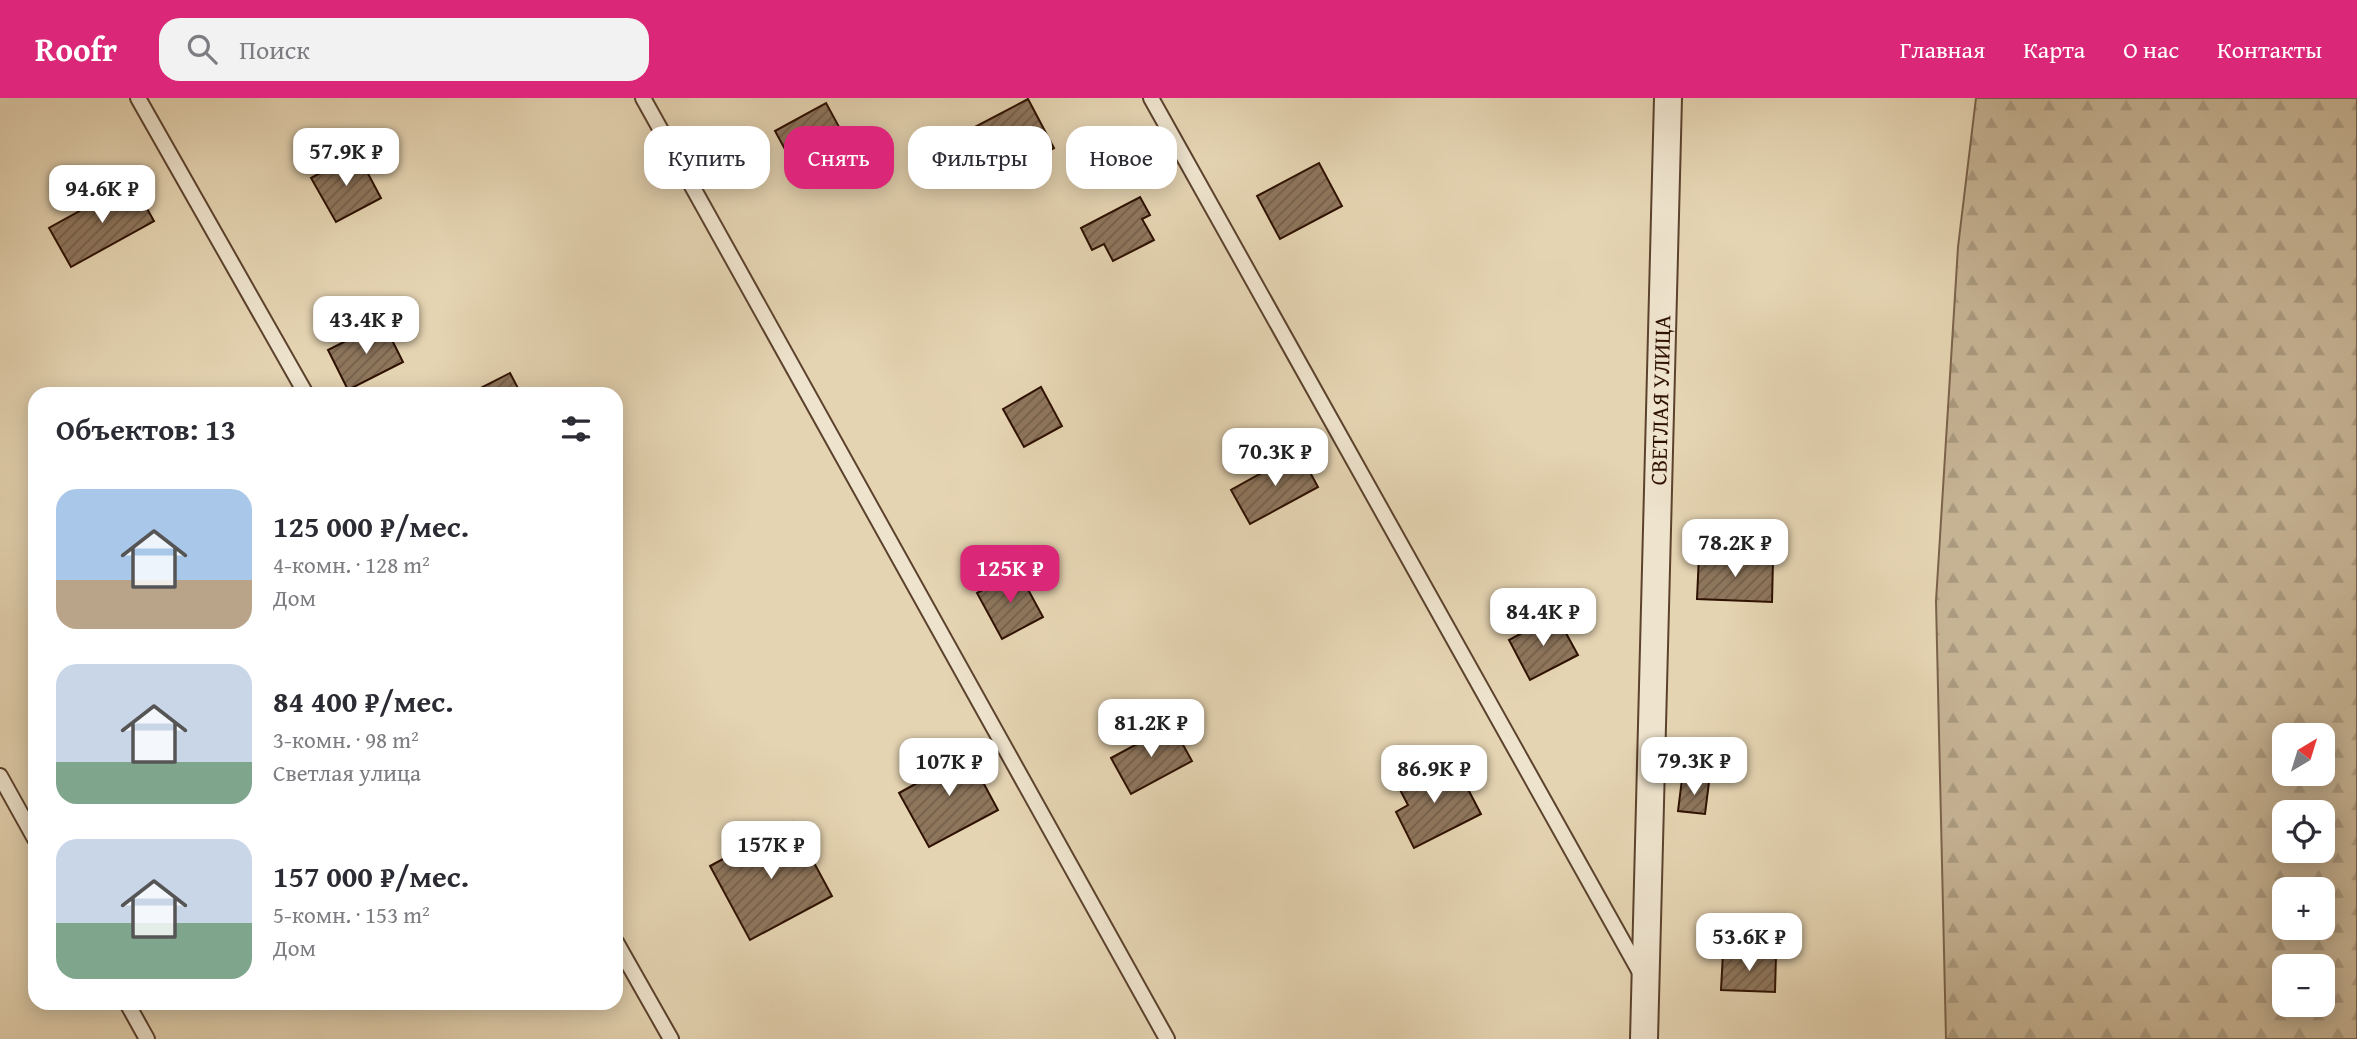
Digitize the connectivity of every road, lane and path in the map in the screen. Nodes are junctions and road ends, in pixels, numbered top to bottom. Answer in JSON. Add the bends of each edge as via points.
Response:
{"nodes":[{"id":1,"x":138,"y":98,"type":"edge"},
{"id":2,"x":643,"y":98,"type":"edge"},
{"id":3,"x":1151,"y":98,"type":"edge"},
{"id":4,"x":1668,"y":99,"type":"edge"},
{"id":5,"x":302,"y":387,"type":"edge"},
{"id":6,"x":0,"y":776,"type":"edge"},
{"id":7,"x":28,"y":826,"type":"edge"},
{"id":8,"x":623,"y":954,"type":"edge"},
{"id":9,"x":1645,"y":982,"type":"junction"},
{"id":10,"x":131,"y":1010,"type":"edge"},
{"id":11,"x":147,"y":1039,"type":"edge"},
{"id":12,"x":671,"y":1039,"type":"edge"},
{"id":13,"x":1167,"y":1039,"type":"edge"},
{"id":14,"x":1644,"y":1039,"type":"edge"}],
"edges":[{"from":1,"to":5,"type":"lane"},
{"from":2,"to":13,"type":"lane"},
{"from":3,"to":9,"type":"lane"},
{"from":4,"to":9,"type":"street","name":"СВЕТЛАЯ УЛИЦА"},
{"from":6,"to":7,"type":"lane"},
{"from":8,"to":12,"type":"lane"},
{"from":9,"to":14,"type":"street","name":"СВЕТЛАЯ УЛИЦА"},
{"from":10,"to":11,"type":"lane"}]}
